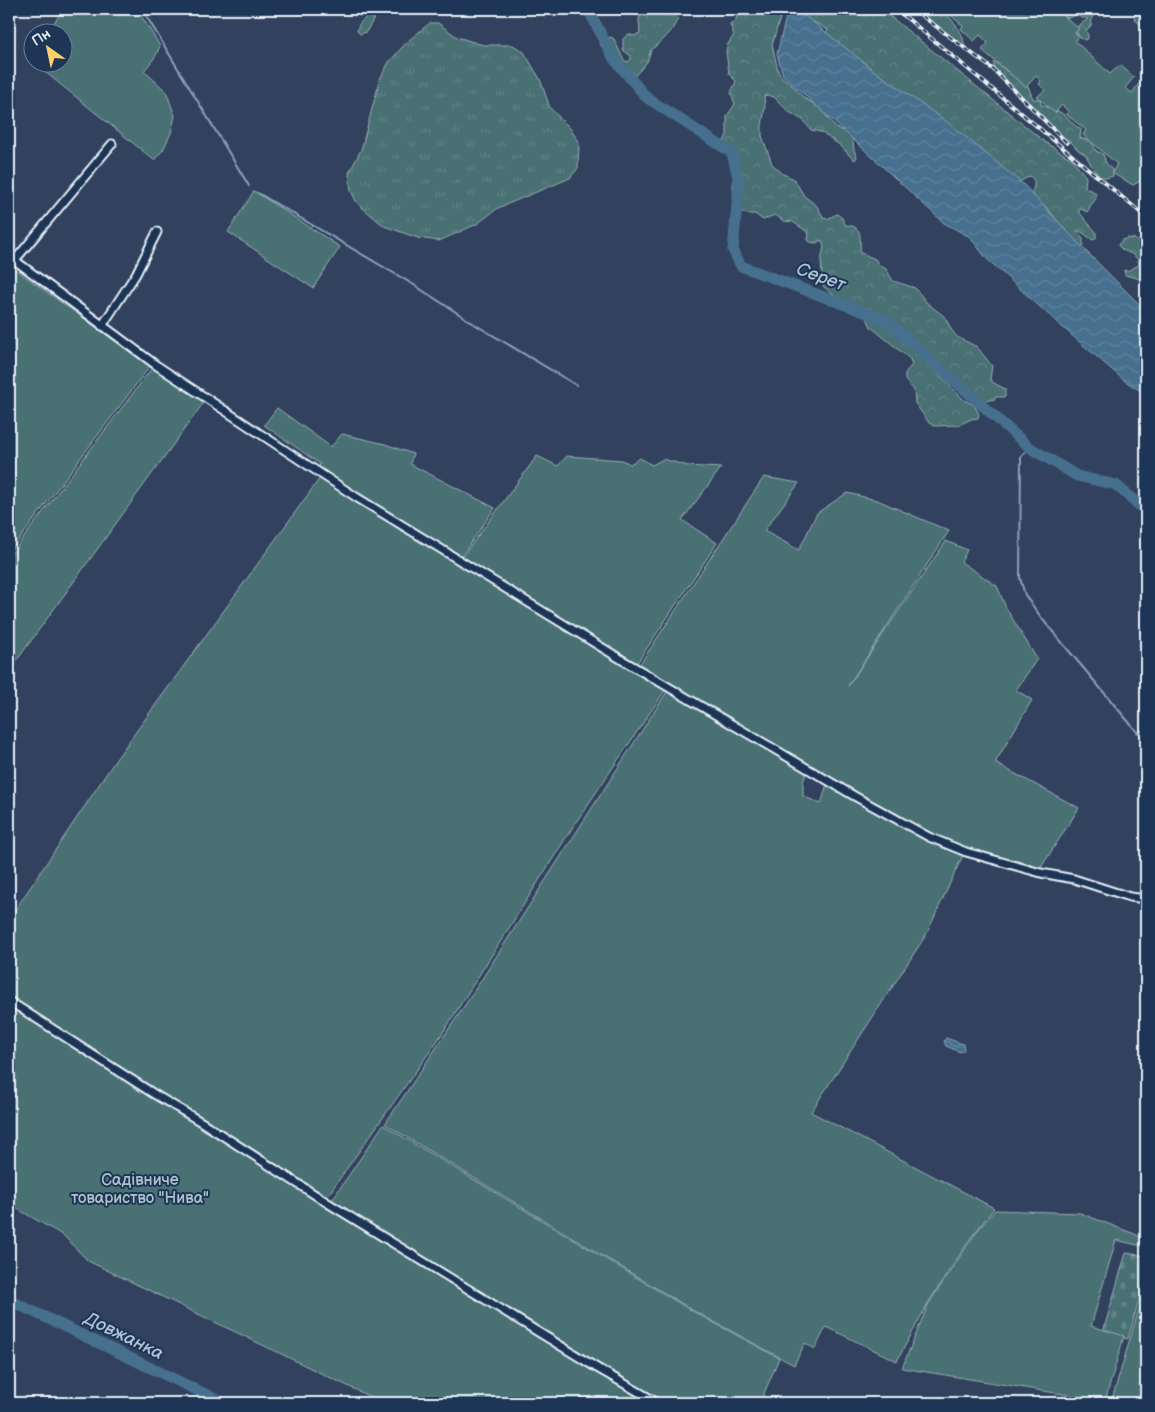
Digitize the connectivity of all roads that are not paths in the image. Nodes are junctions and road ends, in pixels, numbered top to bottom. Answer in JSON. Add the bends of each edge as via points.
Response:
{"nodes":[{"id":1,"x":112,"y":144,"type":"dead end"},
{"id":2,"x":157,"y":232,"type":"dead end"},
{"id":3,"x":9,"y":256,"type":"edge"},
{"id":4,"x":15,"y":260,"type":"junction"},
{"id":5,"x":102,"y":326,"type":"junction"},
{"id":6,"x":1146,"y":899,"type":"edge"},
{"id":7,"x":9,"y":1002,"type":"edge"},
{"id":8,"x":658,"y":1403,"type":"edge"}],
"edges":[{"from":1,"to":4,"type":"street"},
{"from":2,"to":5,"type":"street","via":[[136,274]]},
{"from":3,"to":4,"type":"street"},
{"from":4,"to":5,"type":"street"},
{"from":5,"to":6,"type":"street","via":[[356,498],[624,662],[856,797],[966,852]]},
{"from":7,"to":8,"type":"street","via":[[331,1205]]}]}
